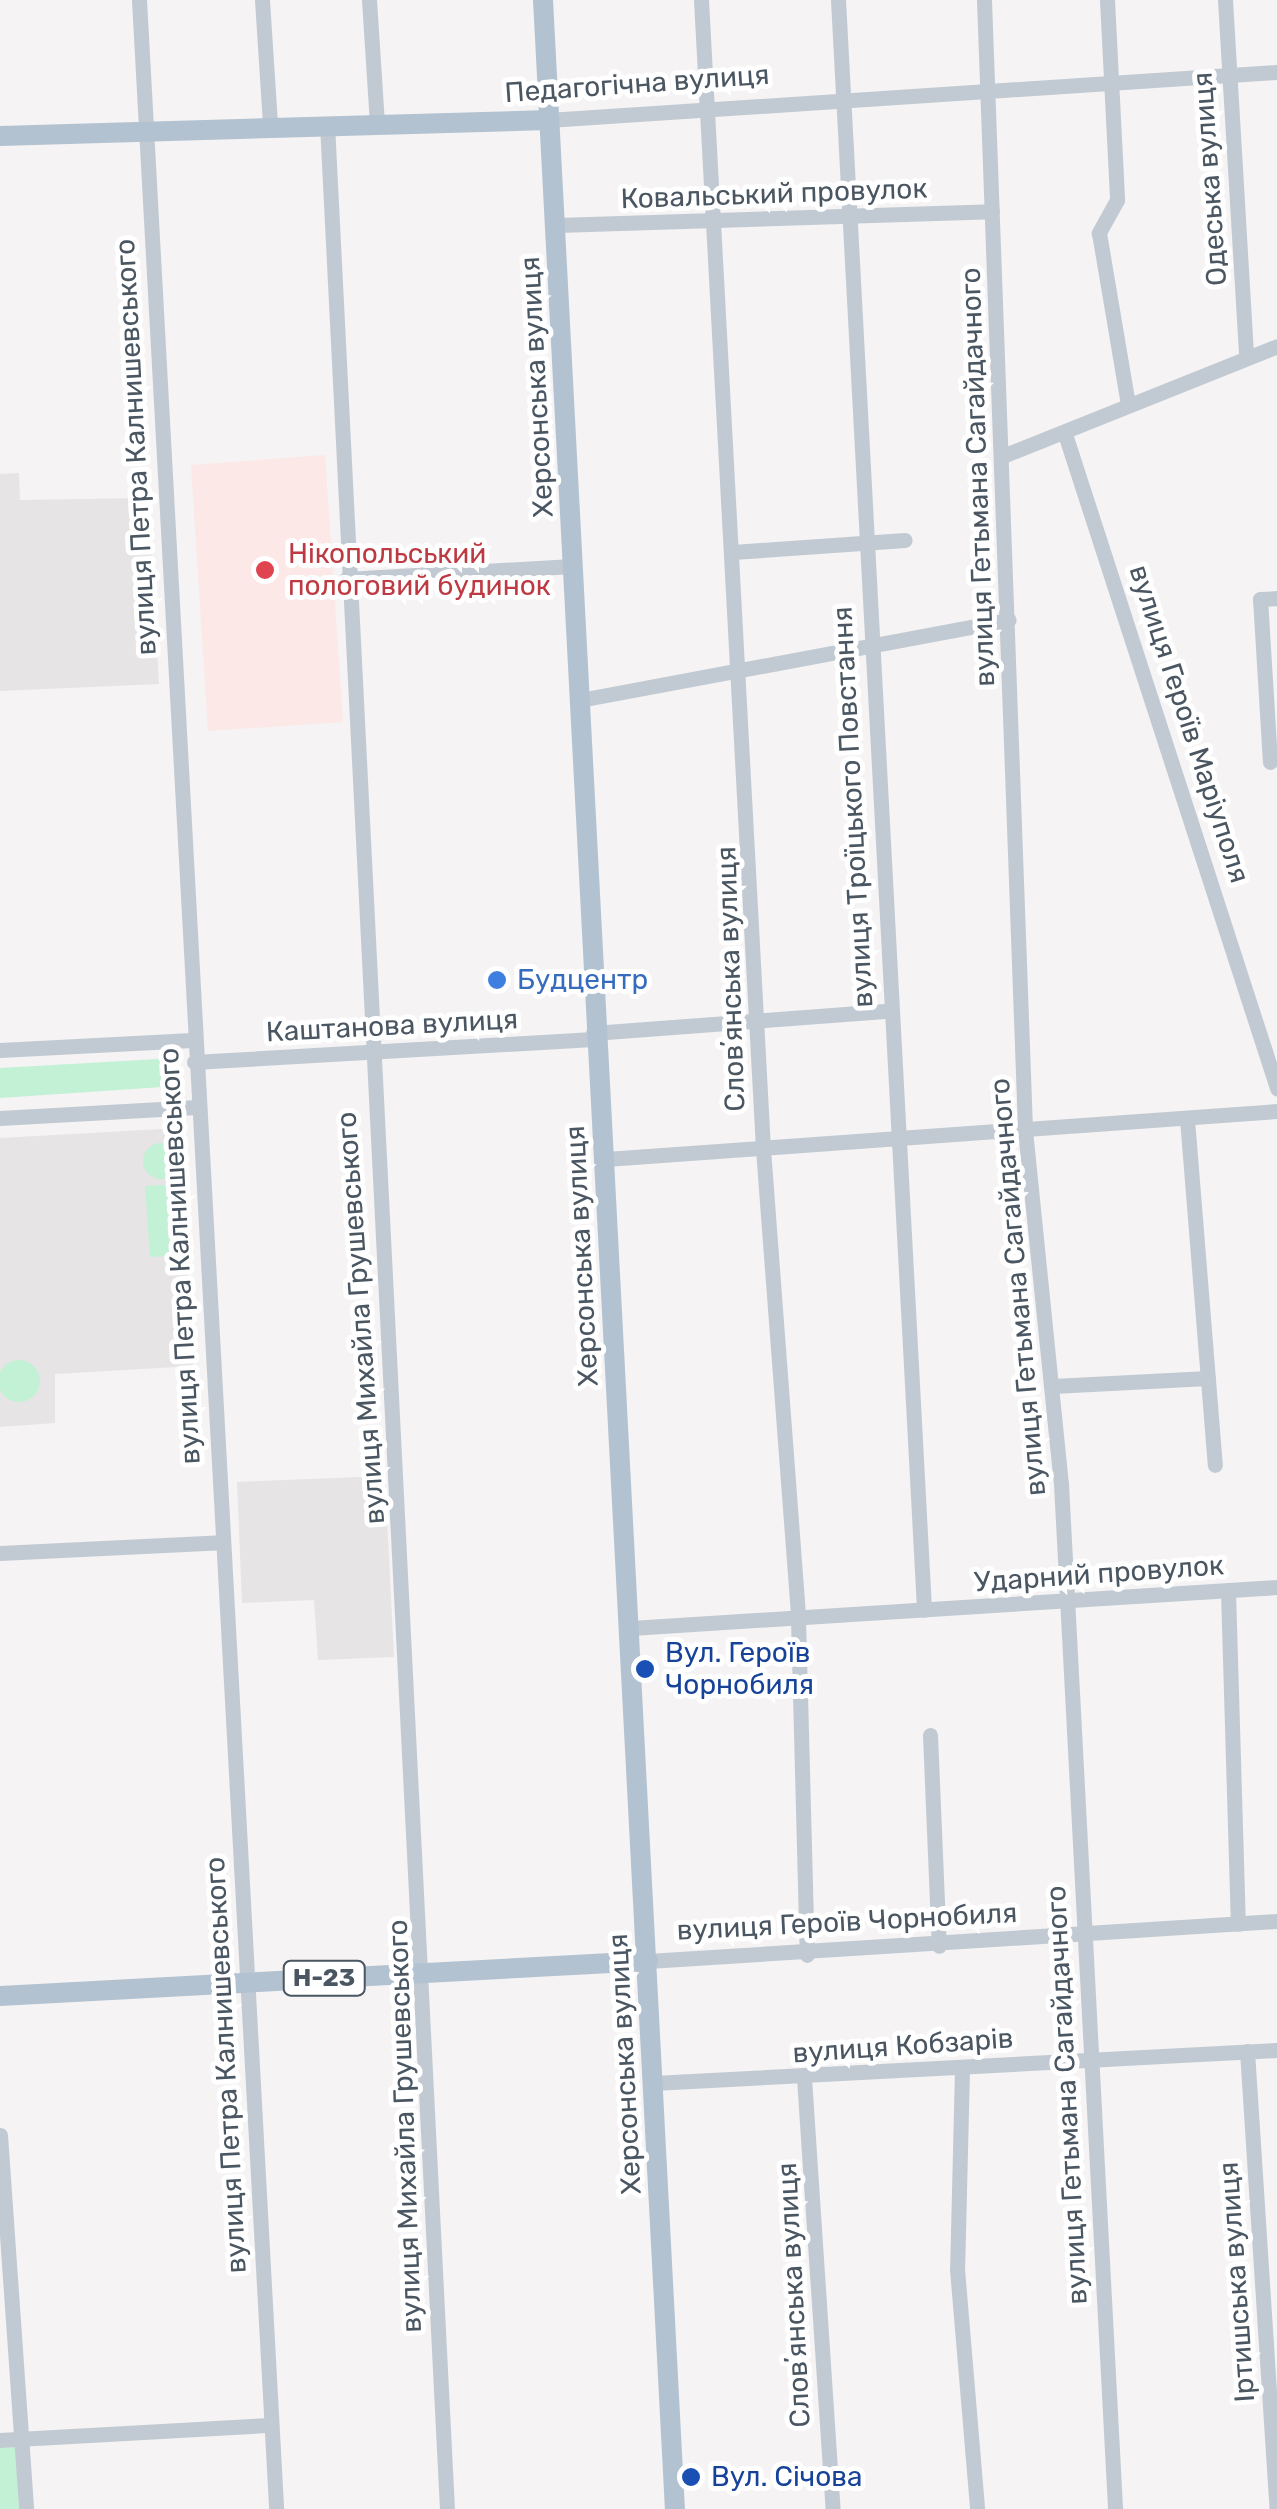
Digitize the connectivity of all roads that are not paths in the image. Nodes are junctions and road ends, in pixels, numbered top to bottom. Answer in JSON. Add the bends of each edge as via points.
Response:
{"nodes":[{"id":1,"x":139,"y":0,"type":"edge"},
{"id":2,"x":262,"y":0,"type":"edge"},
{"id":3,"x":369,"y":0,"type":"edge"},
{"id":4,"x":542,"y":0,"type":"edge"},
{"id":5,"x":702,"y":0,"type":"edge"},
{"id":6,"x":838,"y":0,"type":"edge"},
{"id":7,"x":984,"y":0,"type":"edge"},
{"id":8,"x":1107,"y":0,"type":"edge"},
{"id":9,"x":1225,"y":0,"type":"edge"},
{"id":10,"x":1277,"y":72,"type":"edge"},
{"id":11,"x":1228,"y":76,"type":"junction"},
{"id":12,"x":1112,"y":85,"type":"junction"},
{"id":13,"x":988,"y":92,"type":"junction"},
{"id":14,"x":842,"y":100,"type":"junction"},
{"id":15,"x":703,"y":105,"type":"junction"},
{"id":16,"x":548,"y":120,"type":"junction"},
{"id":17,"x":377,"y":123,"type":"junction"},
{"id":18,"x":328,"y":124,"type":"junction"},
{"id":19,"x":270,"y":125,"type":"junction"},
{"id":20,"x":148,"y":127,"type":"junction"},
{"id":21,"x":0,"y":136,"type":"edge"},
{"id":22,"x":992,"y":210,"type":"junction"},
{"id":23,"x":848,"y":216,"type":"junction"},
{"id":24,"x":557,"y":225,"type":"junction"},
{"id":25,"x":710,"y":225,"type":"junction"},
{"id":26,"x":1277,"y":346,"type":"edge"},
{"id":27,"x":1246,"y":355,"type":"junction"},
{"id":28,"x":1128,"y":405,"type":"junction"},
{"id":29,"x":1065,"y":434,"type":"junction"},
{"id":30,"x":1005,"y":455,"type":"junction"},
{"id":31,"x":905,"y":540,"type":"dead end"},
{"id":32,"x":865,"y":543,"type":"junction"},
{"id":33,"x":733,"y":552,"type":"junction"},
{"id":34,"x":572,"y":566,"type":"junction"},
{"id":35,"x":346,"y":580,"type":"junction"},
{"id":36,"x":1277,"y":598,"type":"edge"},
{"id":37,"x":1009,"y":620,"type":"junction"},
{"id":38,"x":872,"y":644,"type":"junction"},
{"id":39,"x":741,"y":671,"type":"junction"},
{"id":40,"x":580,"y":700,"type":"junction"},
{"id":41,"x":1270,"y":762,"type":"dead end"},
{"id":42,"x":888,"y":1011,"type":"junction"},
{"id":43,"x":760,"y":1016,"type":"junction"},
{"id":44,"x":593,"y":1036,"type":"junction"},
{"id":45,"x":192,"y":1040,"type":"junction"},
{"id":46,"x":0,"y":1050,"type":"edge"},
{"id":47,"x":370,"y":1052,"type":"junction"},
{"id":48,"x":194,"y":1062,"type":"junction"},
{"id":49,"x":1277,"y":1088,"type":"edge"},
{"id":50,"x":198,"y":1106,"type":"junction"},
{"id":51,"x":1277,"y":1111,"type":"edge"},
{"id":52,"x":0,"y":1118,"type":"edge"},
{"id":53,"x":1187,"y":1119,"type":"junction"},
{"id":54,"x":1024,"y":1130,"type":"junction"},
{"id":55,"x":898,"y":1136,"type":"junction"},
{"id":56,"x":763,"y":1148,"type":"junction"},
{"id":57,"x":606,"y":1159,"type":"junction"},
{"id":58,"x":1208,"y":1378,"type":"junction"},
{"id":59,"x":1053,"y":1386,"type":"junction"},
{"id":60,"x":1215,"y":1465,"type":"dead end"},
{"id":61,"x":221,"y":1542,"type":"junction"},
{"id":62,"x":0,"y":1553,"type":"edge"},
{"id":63,"x":1277,"y":1587,"type":"edge"},
{"id":64,"x":1228,"y":1590,"type":"junction"},
{"id":65,"x":1064,"y":1602,"type":"junction"},
{"id":66,"x":924,"y":1610,"type":"junction"},
{"id":67,"x":798,"y":1618,"type":"junction"},
{"id":68,"x":631,"y":1628,"type":"junction"},
{"id":69,"x":930,"y":1735,"type":"dead end"},
{"id":70,"x":1277,"y":1921,"type":"edge"},
{"id":71,"x":1238,"y":1924,"type":"junction"},
{"id":72,"x":1082,"y":1936,"type":"junction"},
{"id":73,"x":940,"y":1946,"type":"junction"},
{"id":74,"x":807,"y":1955,"type":"junction"},
{"id":75,"x":648,"y":1961,"type":"junction"},
{"id":76,"x":426,"y":1972,"type":"junction"},
{"id":77,"x":248,"y":1982,"type":"junction"},
{"id":78,"x":0,"y":1996,"type":"edge"},
{"id":79,"x":1277,"y":2050,"type":"edge"},
{"id":80,"x":1247,"y":2052,"type":"junction"},
{"id":81,"x":1093,"y":2056,"type":"junction"},
{"id":82,"x":962,"y":2068,"type":"junction"},
{"id":83,"x":804,"y":2078,"type":"junction"},
{"id":84,"x":653,"y":2084,"type":"junction"},
{"id":85,"x":0,"y":2136,"type":"edge"},
{"id":86,"x":271,"y":2425,"type":"junction"},
{"id":87,"x":21,"y":2439,"type":"junction"},
{"id":88,"x":0,"y":2440,"type":"edge"},
{"id":89,"x":26,"y":2509,"type":"edge"},
{"id":90,"x":276,"y":2509,"type":"edge"},
{"id":91,"x":447,"y":2509,"type":"edge"},
{"id":92,"x":675,"y":2509,"type":"edge"},
{"id":93,"x":833,"y":2509,"type":"edge"},
{"id":94,"x":977,"y":2509,"type":"edge"},
{"id":95,"x":1115,"y":2509,"type":"edge"},
{"id":96,"x":1277,"y":2509,"type":"edge"}],
"edges":[{"from":1,"to":20,"type":"street","name":"вулиця Петра Калнишевського"},
{"from":2,"to":19,"type":"street"},
{"from":3,"to":17,"type":"street"},
{"from":4,"to":16,"type":"main road","name":"Херсонська вулиця"},
{"from":5,"to":15,"type":"street","name":"Словʼянська вулиця"},
{"from":6,"to":14,"type":"street","name":"вулиця Троїцького Повстання"},
{"from":7,"to":13,"type":"street","name":"вулиця Гетьмана Сагайдачного"},
{"from":8,"to":12,"type":"street"},
{"from":9,"to":11,"type":"street","name":"Одеська вулиця"},
{"from":10,"to":11,"type":"street","name":"Педагогічна вулиця"},
{"from":11,"to":12,"type":"street","name":"Педагогічна вулиця"},
{"from":11,"to":27,"type":"street","name":"Одеська вулиця"},
{"from":12,"to":13,"type":"street","name":"Педагогічна вулиця"},
{"from":12,"to":28,"type":"street","via":[[1116,200],[1098,234]]},
{"from":13,"to":14,"type":"street","name":"Педагогічна вулиця"},
{"from":13,"to":22,"type":"street","name":"вулиця Гетьмана Сагайдачного"},
{"from":14,"to":15,"type":"street","name":"Педагогічна вулиця"},
{"from":14,"to":23,"type":"street","name":"вулиця Троїцького Повстання"},
{"from":15,"to":16,"type":"street","name":"Педагогічна вулиця"},
{"from":15,"to":25,"type":"street","name":"Словʼянська вулиця"},
{"from":16,"to":17,"type":"main road","name":"Педагогічна вулиця"},
{"from":16,"to":24,"type":"main road","name":"Херсонська вулиця"},
{"from":17,"to":18,"type":"main road","name":"Педагогічна вулиця"},
{"from":18,"to":19,"type":"main road","name":"Педагогічна вулиця"},
{"from":18,"to":35,"type":"street","name":"вулиця Михайла Грушевського"},
{"from":19,"to":20,"type":"main road","name":"Педагогічна вулиця"},
{"from":20,"to":21,"type":"main road","name":"Педагогічна вулиця"},
{"from":20,"to":45,"type":"street","name":"вулиця Петра Калнишевського"},
{"from":22,"to":23,"type":"street","name":"Ковальський провулок"},
{"from":22,"to":30,"type":"street","name":"вулиця Гетьмана Сагайдачного"},
{"from":23,"to":25,"type":"street","name":"Ковальський провулок"},
{"from":23,"to":32,"type":"street","name":"вулиця Троїцького Повстання"},
{"from":24,"to":25,"type":"street","name":"Ковальський провулок"},
{"from":24,"to":34,"type":"main road","name":"Херсонська вулиця"},
{"from":25,"to":33,"type":"street","name":"Словʼянська вулиця"},
{"from":26,"to":27,"type":"street"},
{"from":27,"to":28,"type":"street"},
{"from":28,"to":29,"type":"street"},
{"from":29,"to":30,"type":"street"},
{"from":29,"to":49,"type":"street","name":"вулиця Героїв Маріуполя"},
{"from":30,"to":37,"type":"street","name":"вулиця Гетьмана Сагайдачного"},
{"from":31,"to":32,"type":"street"},
{"from":32,"to":33,"type":"street"},
{"from":32,"to":38,"type":"street","name":"вулиця Троїцького Повстання"},
{"from":33,"to":39,"type":"street","name":"Словʼянська вулиця"},
{"from":34,"to":35,"type":"street"},
{"from":34,"to":40,"type":"main road","name":"Херсонська вулиця"},
{"from":35,"to":47,"type":"street","name":"вулиця Михайла Грушевського"},
{"from":36,"to":41,"type":"street","via":[[1260,599]]},
{"from":37,"to":38,"type":"street"},
{"from":37,"to":54,"type":"street","name":"вулиця Гетьмана Сагайдачного"},
{"from":38,"to":39,"type":"street"},
{"from":38,"to":42,"type":"street","name":"вулиця Троїцького Повстання"},
{"from":39,"to":40,"type":"street"},
{"from":39,"to":43,"type":"street","name":"Словʼянська вулиця"},
{"from":40,"to":44,"type":"main road","name":"Херсонська вулиця"},
{"from":42,"to":43,"type":"street","name":"Каштанова вулиця"},
{"from":42,"to":55,"type":"street","name":"вулиця Троїцького Повстання"},
{"from":43,"to":44,"type":"street","name":"Каштанова вулиця"},
{"from":43,"to":56,"type":"street","name":"Словʼянська вулиця"},
{"from":44,"to":47,"type":"street","name":"Каштанова вулиця"},
{"from":44,"to":57,"type":"main road","name":"Херсонська вулиця"},
{"from":45,"to":46,"type":"street"},
{"from":45,"to":48,"type":"street","name":"вулиця Петра Калнишевського"},
{"from":47,"to":48,"type":"street","name":"Каштанова вулиця"},
{"from":47,"to":76,"type":"street","name":"вулиця Михайла Грушевського"},
{"from":48,"to":50,"type":"street","name":"вулиця Петра Калнишевського"},
{"from":50,"to":52,"type":"street"},
{"from":50,"to":61,"type":"street","name":"вулиця Петра Калнишевського"},
{"from":51,"to":53,"type":"street"},
{"from":53,"to":54,"type":"street"},
{"from":53,"to":58,"type":"street"},
{"from":54,"to":55,"type":"street"},
{"from":54,"to":59,"type":"street","name":"вулиця Гетьмана Сагайдачного"},
{"from":55,"to":56,"type":"street"},
{"from":55,"to":66,"type":"street","name":"вулиця Троїцького Повстання"},
{"from":56,"to":57,"type":"street"},
{"from":56,"to":67,"type":"street","name":"Словʼянська вулиця"},
{"from":57,"to":68,"type":"main road","name":"Херсонська вулиця"},
{"from":58,"to":59,"type":"street"},
{"from":58,"to":60,"type":"street"},
{"from":59,"to":65,"type":"street","name":"вулиця Гетьмана Сагайдачного"},
{"from":61,"to":62,"type":"street"},
{"from":61,"to":77,"type":"street","name":"вулиця Петра Калнишевського"},
{"from":63,"to":64,"type":"street","name":"Ударний провулок"},
{"from":64,"to":65,"type":"street","name":"Ударний провулок"},
{"from":64,"to":71,"type":"street"},
{"from":65,"to":66,"type":"street","name":"Ударний провулок"},
{"from":65,"to":72,"type":"street","name":"вулиця Гетьмана Сагайдачного"},
{"from":66,"to":67,"type":"street","name":"Ударний провулок"},
{"from":67,"to":68,"type":"street","name":"Ударний провулок"},
{"from":67,"to":74,"type":"street","name":"Словʼянська вулиця"},
{"from":68,"to":75,"type":"main road","name":"Херсонська вулиця"},
{"from":69,"to":73,"type":"street"},
{"from":70,"to":71,"type":"street","name":"вулиця Героїв Чорнобиля"},
{"from":71,"to":72,"type":"street","name":"вулиця Героїв Чорнобиля"},
{"from":72,"to":73,"type":"street","name":"вулиця Героїв Чорнобиля"},
{"from":72,"to":81,"type":"street","name":"вулиця Гетьмана Сагайдачного"},
{"from":73,"to":74,"type":"street","name":"вулиця Героїв Чорнобиля"},
{"from":74,"to":75,"type":"street","name":"вулиця Героїв Чорнобиля"},
{"from":75,"to":76,"type":"main road","name":"вулиця Героїв Чорнобиля","number":"Н-23"},
{"from":75,"to":84,"type":"main road","name":"Херсонська вулиця"},
{"from":76,"to":77,"type":"main road","name":"вулиця Героїв Чорнобиля","number":"Н-23"},
{"from":76,"to":91,"type":"street","name":"вулиця Михайла Грушевського"},
{"from":77,"to":78,"type":"main road","name":"вулиця Героїв Чорнобиля","number":"Н-23"},
{"from":77,"to":86,"type":"street","name":"вулиця Петра Калнишевського"},
{"from":79,"to":80,"type":"street","name":"вулиця Кобзарів"},
{"from":80,"to":81,"type":"street","name":"вулиця Кобзарів"},
{"from":80,"to":96,"type":"street","name":"Іртишська вулиця"},
{"from":81,"to":82,"type":"street","name":"вулиця Кобзарів"},
{"from":81,"to":95,"type":"street","name":"вулиця Гетьмана Сагайдачного"},
{"from":82,"to":83,"type":"street","name":"вулиця Кобзарів"},
{"from":82,"to":94,"type":"street","via":[[958,2269]]},
{"from":83,"to":84,"type":"street","name":"вулиця Кобзарів"},
{"from":83,"to":93,"type":"street","name":"Словʼянська вулиця"},
{"from":84,"to":92,"type":"main road","name":"Херсонська вулиця"},
{"from":85,"to":87,"type":"street"},
{"from":86,"to":87,"type":"street"},
{"from":86,"to":90,"type":"street","name":"вулиця Петра Калнишевського"},
{"from":87,"to":88,"type":"street"},
{"from":87,"to":89,"type":"street"}]}
